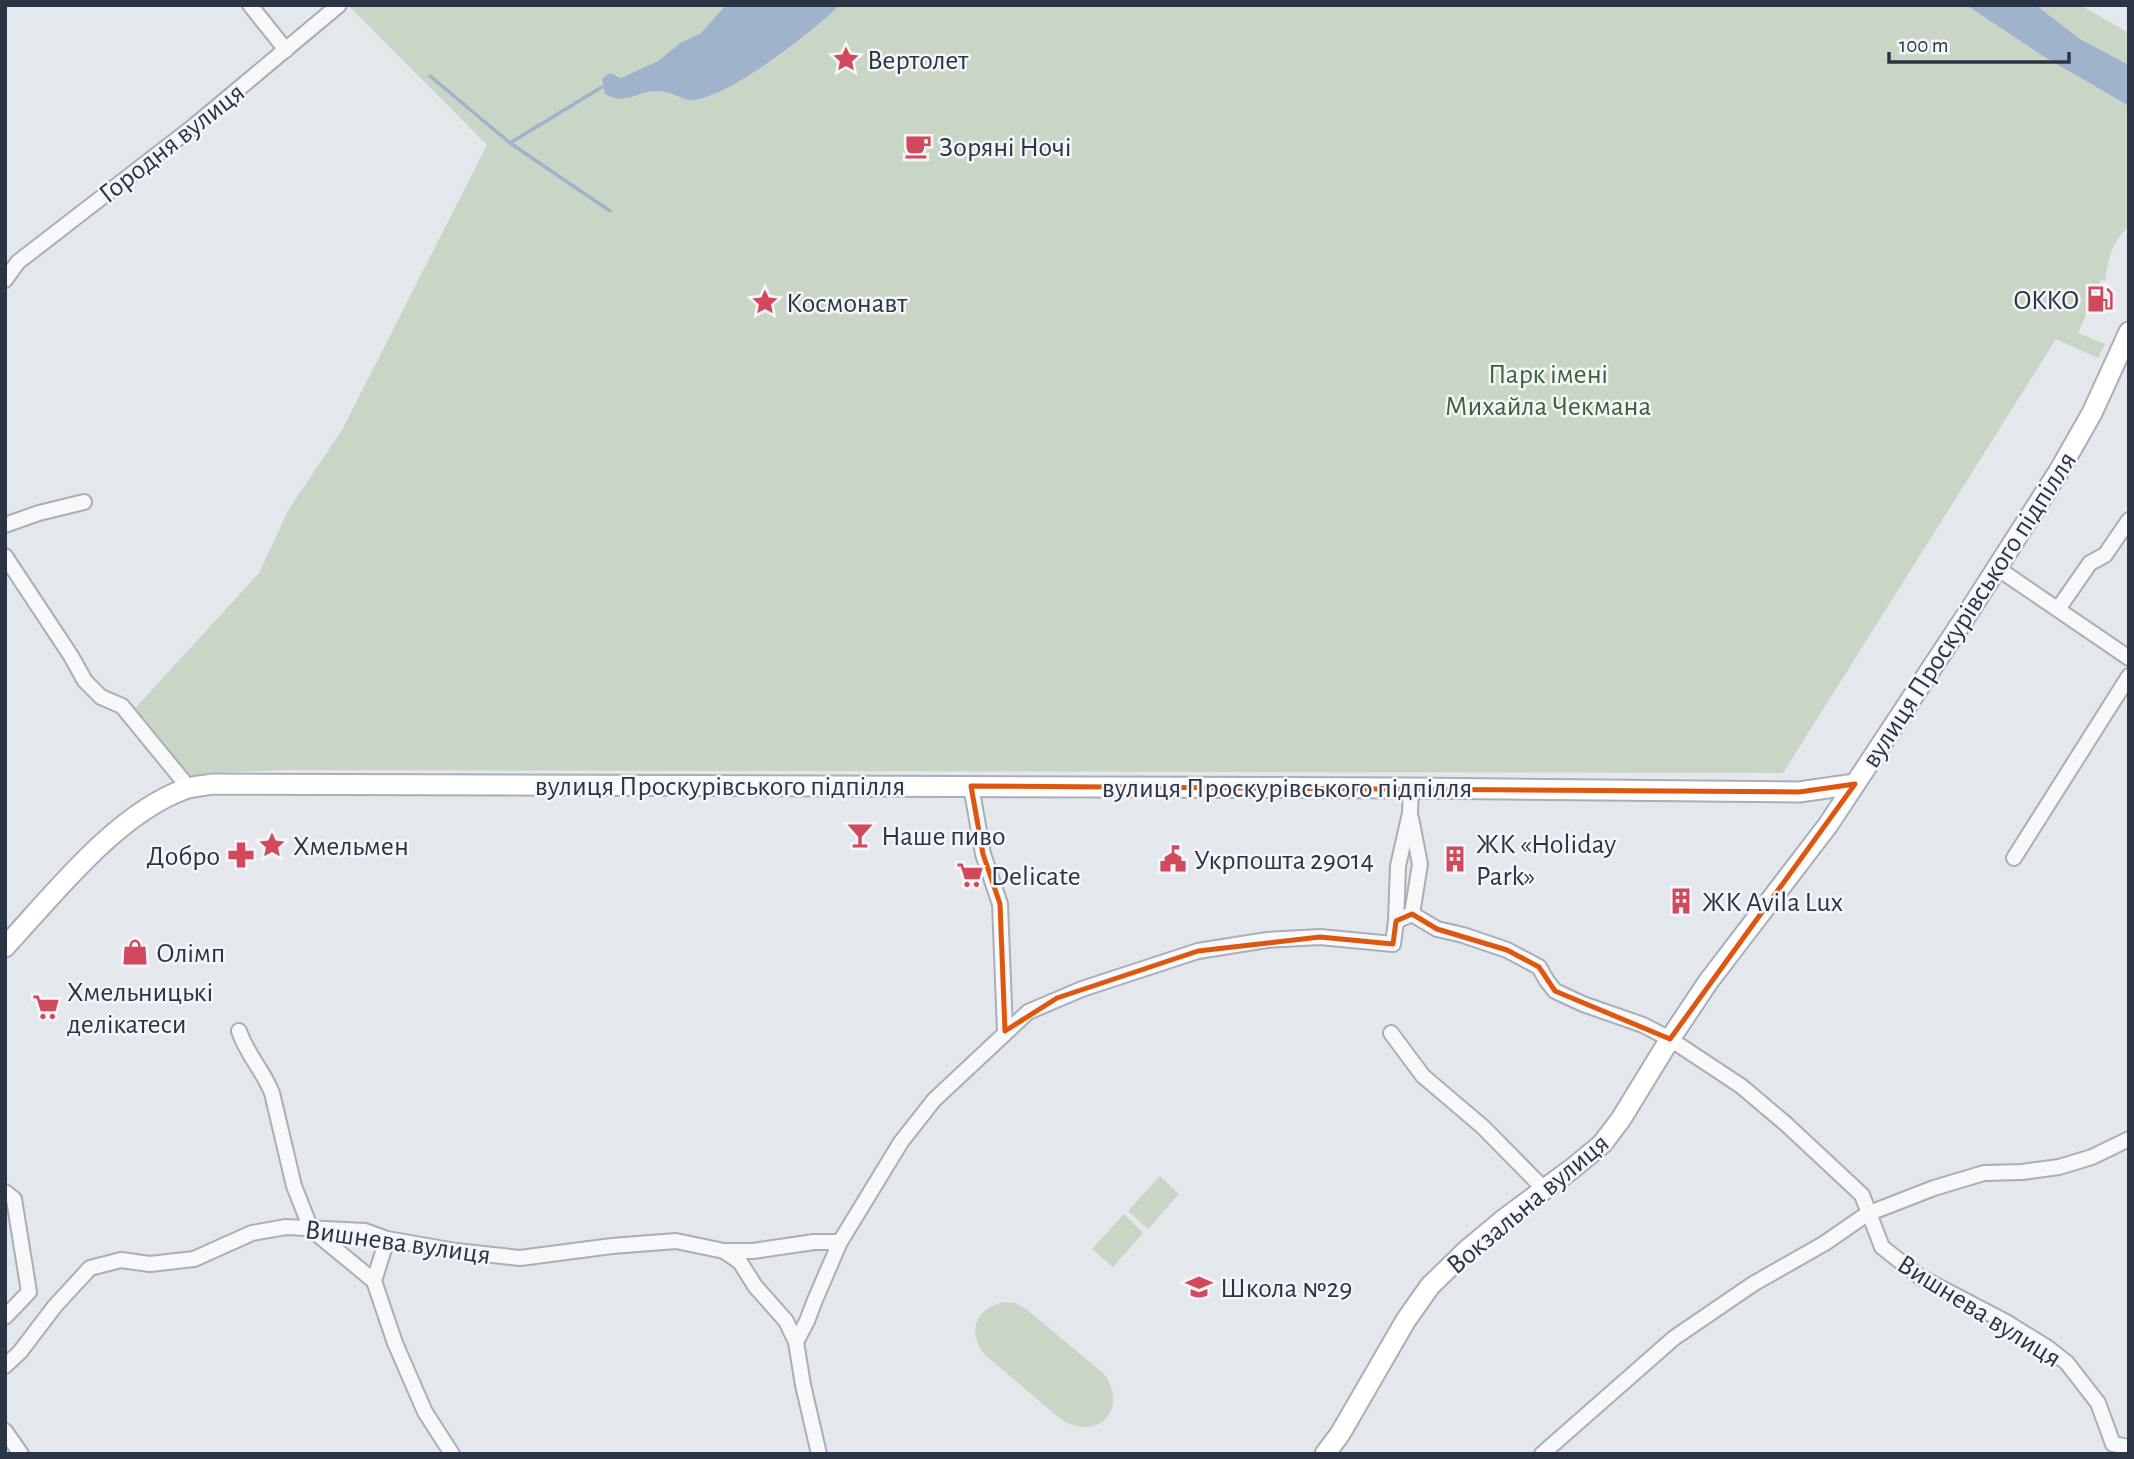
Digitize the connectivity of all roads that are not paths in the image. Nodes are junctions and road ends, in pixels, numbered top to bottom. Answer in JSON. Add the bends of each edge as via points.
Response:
{"nodes":[{"id":1,"x":250,"y":5,"type":"edge"},
{"id":2,"x":338,"y":5,"type":"edge"},
{"id":3,"x":286,"y":50,"type":"junction"},
{"id":4,"x":5,"y":280,"type":"edge"},
{"id":5,"x":2129,"y":331,"type":"edge"},
{"id":6,"x":84,"y":502,"type":"dead end"},
{"id":7,"x":2129,"y":520,"type":"edge"},
{"id":8,"x":5,"y":525,"type":"edge"},
{"id":9,"x":5,"y":556,"type":"edge"},
{"id":10,"x":1997,"y":568,"type":"junction"},
{"id":11,"x":2058,"y":609,"type":"junction"},
{"id":12,"x":2129,"y":658,"type":"edge"},
{"id":13,"x":2129,"y":676,"type":"edge"},
{"id":14,"x":1855,"y":784,"type":"junction"},
{"id":15,"x":971,"y":786,"type":"junction"},
{"id":16,"x":188,"y":788,"type":"junction"},
{"id":17,"x":1411,"y":788,"type":"junction"},
{"id":18,"x":1410,"y":813,"type":"junction"},
{"id":19,"x":2014,"y":858,"type":"dead end"},
{"id":20,"x":1412,"y":914,"type":"junction"},
{"id":21,"x":1396,"y":921,"type":"junction"},
{"id":22,"x":5,"y":947,"type":"edge"},
{"id":23,"x":239,"y":1031,"type":"dead end"},
{"id":24,"x":1005,"y":1031,"type":"junction"},
{"id":25,"x":1391,"y":1033,"type":"dead end"},
{"id":26,"x":1670,"y":1039,"type":"junction"},
{"id":27,"x":2129,"y":1139,"type":"edge"},
{"id":28,"x":1544,"y":1189,"type":"junction"},
{"id":29,"x":5,"y":1192,"type":"edge"},
{"id":30,"x":1867,"y":1214,"type":"junction"},
{"id":31,"x":312,"y":1229,"type":"junction"},
{"id":32,"x":387,"y":1239,"type":"junction"},
{"id":33,"x":840,"y":1241,"type":"junction"},
{"id":34,"x":724,"y":1251,"type":"junction"},
{"id":35,"x":374,"y":1281,"type":"junction"},
{"id":36,"x":5,"y":1317,"type":"edge"},
{"id":37,"x":796,"y":1342,"type":"junction"},
{"id":38,"x":5,"y":1366,"type":"edge"},
{"id":39,"x":5,"y":1430,"type":"edge"},
{"id":40,"x":2129,"y":1447,"type":"edge"},
{"id":41,"x":2110,"y":1449,"type":"edge"},
{"id":42,"x":20,"y":1454,"type":"edge"},
{"id":43,"x":453,"y":1454,"type":"edge"},
{"id":44,"x":819,"y":1454,"type":"edge"},
{"id":45,"x":1325,"y":1454,"type":"edge"},
{"id":46,"x":1542,"y":1454,"type":"edge"}],
"edges":[{"from":1,"to":3,"type":"street"},
{"from":2,"to":3,"type":"street","name":"Городня вулиця"},
{"from":3,"to":4,"type":"street","name":"Городня вулиця","via":[[18,262]]},
{"from":5,"to":10,"type":"main road","name":"вулиця Проскурівського підпілля","via":[[2092,413]]},
{"from":6,"to":8,"type":"street"},
{"from":7,"to":11,"type":"street","via":[[2105,555],[2090,563]]},
{"from":9,"to":16,"type":"street","via":[[85,681],[101,697],[122,706]]},
{"from":10,"to":11,"type":"street"},
{"from":10,"to":14,"type":"main road","name":"вулиця Проскурівського підпілля"},
{"from":11,"to":12,"type":"street"},
{"from":13,"to":19,"type":"street"},
{"from":14,"to":17,"type":"main road","name":"вулиця Проскурівського підпілля","via":[[1799,792]]},
{"from":14,"to":26,"type":"main road","name":"Вокзальна вулиця"},
{"from":15,"to":16,"type":"main road","name":"вулиця Проскурівського підпілля","via":[[236,783]]},
{"from":15,"to":17,"type":"main road","name":"вулиця Проскурівського підпілля"},
{"from":15,"to":24,"type":"street","via":[[984,854],[1000,904]]},
{"from":16,"to":22,"type":"main road","name":"вулиця Проскурівського підпілля","via":[[146,809],[88,857]]},
{"from":17,"to":18,"type":"street"},
{"from":18,"to":20,"type":"street","via":[[1420,864]]},
{"from":18,"to":21,"type":"street","via":[[1398,866]]},
{"from":20,"to":21,"type":"street"},
{"from":20,"to":26,"type":"street","name":"Вишнева вулиця","via":[[1437,929],[1507,950],[1539,967],[1555,991]]},
{"from":21,"to":24,"type":"street","via":[[1393,944],[1320,937],[1198,951],[1057,998],[1028,1012]]},
{"from":23,"to":31,"type":"street","via":[[267,1080],[294,1186]]},
{"from":24,"to":33,"type":"street","via":[[926,1110]]},
{"from":25,"to":28,"type":"street","via":[[1423,1076],[1483,1127]]},
{"from":26,"to":28,"type":"main road","name":"Вокзальна вулиця","via":[[1602,1144]]},
{"from":26,"to":30,"type":"street","name":"Вишнева вулиця","via":[[1741,1086],[1786,1124],[1862,1195]]},
{"from":27,"to":30,"type":"street","via":[[2059,1167],[1984,1173]]},
{"from":28,"to":45,"type":"main road","name":"Вокзальна вулиця","via":[[1468,1249],[1430,1286]]},
{"from":29,"to":36,"type":"street","via":[[14,1199],[29,1292]]},
{"from":30,"to":41,"type":"street","name":"Вишнева вулиця","via":[[1882,1247],[1920,1277],[2006,1322],[2067,1363],[2098,1403]]},
{"from":30,"to":46,"type":"street","via":[[1674,1338]]},
{"from":31,"to":32,"type":"street","name":"Вишнева вулиця","via":[[365,1231]]},
{"from":31,"to":35,"type":"street"},
{"from":31,"to":38,"type":"street","name":"Вишнева вулиця","via":[[286,1227],[253,1233],[194,1259],[150,1264],[121,1260],[90,1268]]},
{"from":32,"to":34,"type":"street","name":"Вишнева вулиця","via":[[520,1258],[676,1241]]},
{"from":32,"to":35,"type":"street"},
{"from":33,"to":34,"type":"street","name":"Вишнева вулиця"},
{"from":33,"to":37,"type":"street"},
{"from":34,"to":37,"type":"street","via":[[740,1262],[786,1321]]},
{"from":35,"to":43,"type":"street","via":[[425,1412]]},
{"from":37,"to":44,"type":"street"},
{"from":39,"to":42,"type":"street"},
{"from":40,"to":41,"type":"street","name":"Вишнева вулиця"}]}
